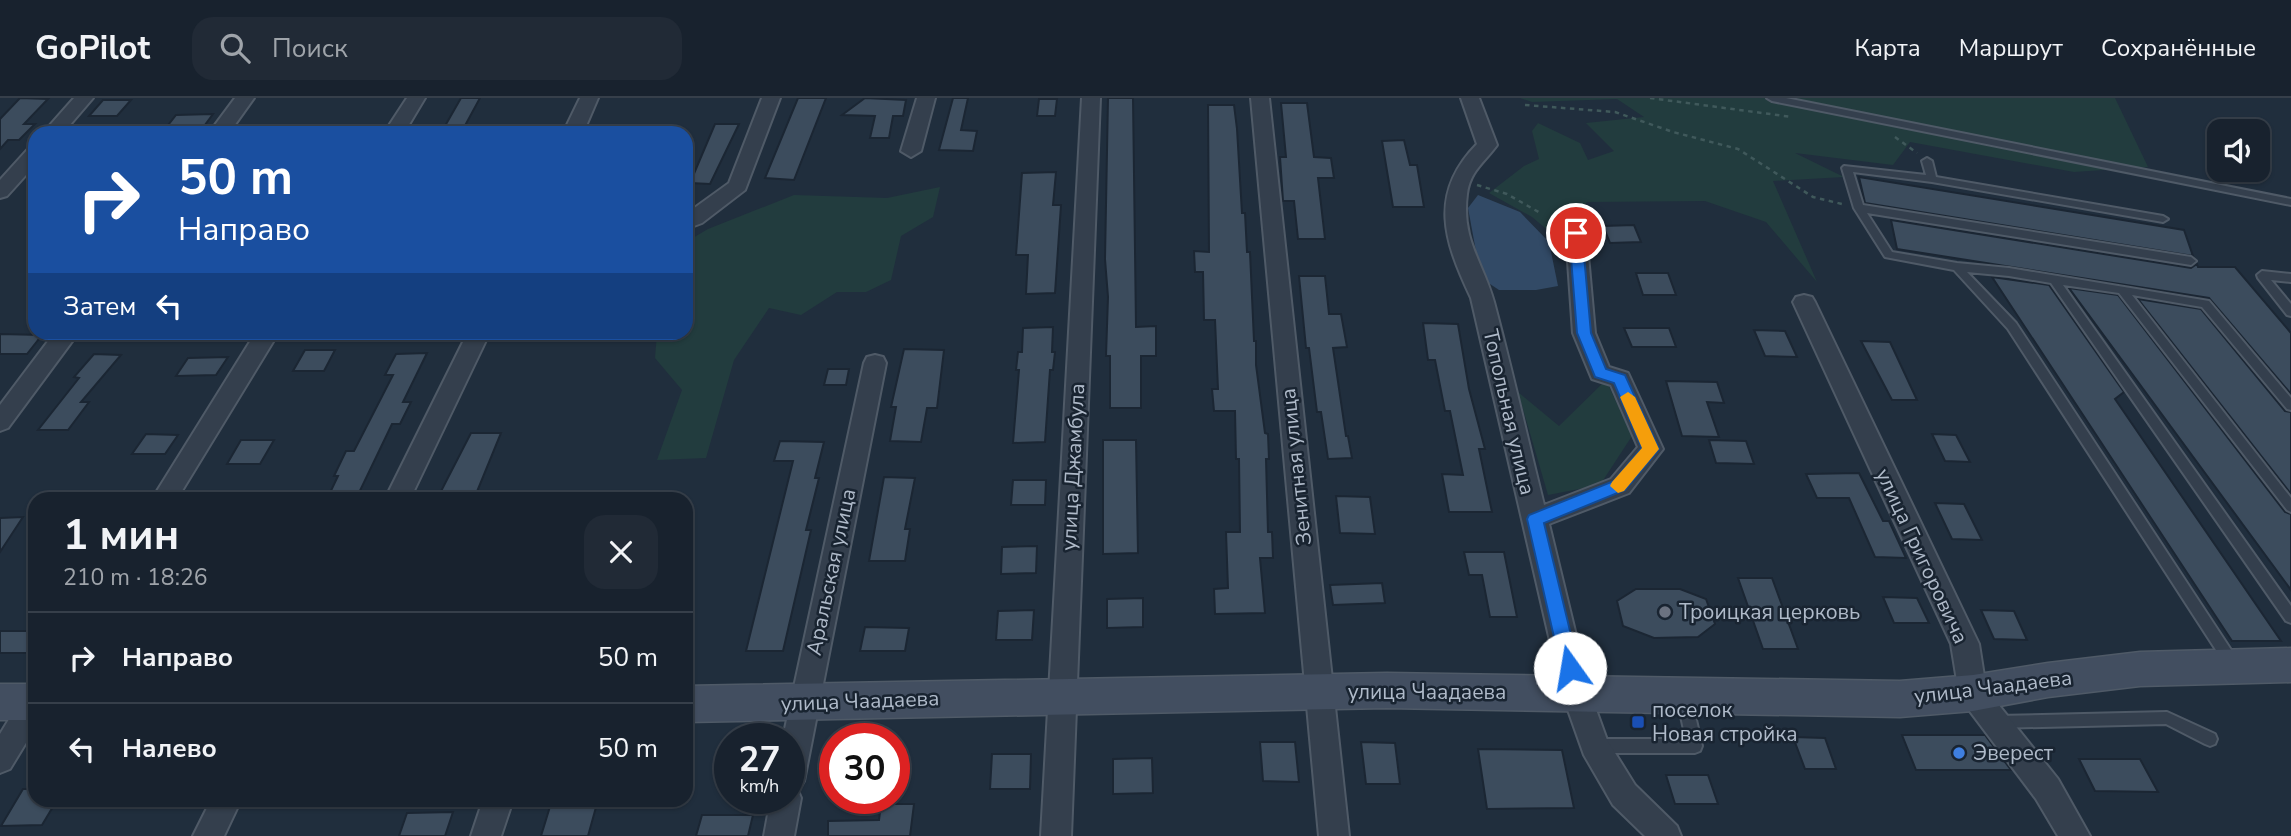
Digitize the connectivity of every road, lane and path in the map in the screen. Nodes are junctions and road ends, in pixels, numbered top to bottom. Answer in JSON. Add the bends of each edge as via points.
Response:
{"nodes":[{"id":1,"x":85,"y":98,"type":"edge"},
{"id":2,"x":245,"y":98,"type":"edge"},
{"id":3,"x":416,"y":98,"type":"edge"},
{"id":4,"x":589,"y":98,"type":"edge"},
{"id":5,"x":771,"y":98,"type":"edge"},
{"id":6,"x":926,"y":98,"type":"edge"},
{"id":7,"x":1091,"y":98,"type":"edge"},
{"id":8,"x":1260,"y":98,"type":"edge"},
{"id":9,"x":1470,"y":98,"type":"edge"},
{"id":10,"x":1650,"y":98,"type":"edge"},
{"id":11,"x":1772,"y":98,"type":"edge"},
{"id":12,"x":1525,"y":105,"type":"dead end"},
{"id":13,"x":1804,"y":119,"type":"dead end"},
{"id":14,"x":59,"y":126,"type":"edge"},
{"id":15,"x":224,"y":126,"type":"edge"},
{"id":16,"x":398,"y":126,"type":"edge"},
{"id":17,"x":576,"y":126,"type":"edge"},
{"id":18,"x":1885,"y":134,"type":"dead end"},
{"id":19,"x":911,"y":151,"type":"dead end"},
{"id":20,"x":28,"y":161,"type":"edge"},
{"id":21,"x":1927,"y":161,"type":"joint"},
{"id":22,"x":1932,"y":179,"type":"junction"},
{"id":23,"x":1461,"y":181,"type":"junction"},
{"id":24,"x":0,"y":192,"type":"edge"},
{"id":25,"x":2291,"y":202,"type":"edge"},
{"id":26,"x":1859,"y":208,"type":"junction"},
{"id":27,"x":1542,"y":214,"type":"dead end"},
{"id":28,"x":693,"y":217,"type":"edge"},
{"id":29,"x":2163,"y":219,"type":"dead end"},
{"id":30,"x":1576,"y":233,"type":"dead end"},
{"id":31,"x":2191,"y":261,"type":"dead end"},
{"id":32,"x":1957,"y":267,"type":"junction"},
{"id":33,"x":2291,"y":278,"type":"edge"},
{"id":34,"x":2054,"y":280,"type":"junction"},
{"id":35,"x":2122,"y":290,"type":"junction"},
{"id":36,"x":1804,"y":302,"type":"dead end"},
{"id":37,"x":2291,"y":312,"type":"edge"},
{"id":38,"x":62,"y":340,"type":"edge"},
{"id":39,"x":263,"y":340,"type":"edge"},
{"id":40,"x":475,"y":340,"type":"edge"},
{"id":41,"x":875,"y":363,"type":"dead end"},
{"id":42,"x":2291,"y":406,"type":"edge"},
{"id":43,"x":0,"y":422,"type":"edge"},
{"id":44,"x":167,"y":492,"type":"edge"},
{"id":45,"x":400,"y":492,"type":"edge"},
{"id":46,"x":2291,"y":508,"type":"edge"},
{"id":47,"x":1535,"y":519,"type":"junction"},
{"id":48,"x":2291,"y":617,"type":"edge"},
{"id":49,"x":2291,"y":665,"type":"edge"},
{"id":50,"x":2235,"y":667,"type":"junction"},
{"id":51,"x":1318,"y":691,"type":"junction"},
{"id":52,"x":1576,"y":693,"type":"junction"},
{"id":53,"x":1061,"y":695,"type":"junction"},
{"id":54,"x":1683,"y":695,"type":"junction"},
{"id":55,"x":0,"y":702,"type":"edge"},
{"id":56,"x":28,"y":702,"type":"edge"},
{"id":57,"x":693,"y":704,"type":"edge"},
{"id":58,"x":803,"y":704,"type":"junction"},
{"id":59,"x":1983,"y":708,"type":"junction"},
{"id":60,"x":28,"y":714,"type":"edge"},
{"id":61,"x":800,"y":723,"type":"edge"},
{"id":62,"x":2210,"y":739,"type":"dead end"},
{"id":63,"x":1594,"y":746,"type":"junction"},
{"id":64,"x":0,"y":760,"type":"edge"},
{"id":65,"x":222,"y":807,"type":"edge"},
{"id":66,"x":496,"y":807,"type":"edge"},
{"id":67,"x":783,"y":814,"type":"edge"},
{"id":68,"x":208,"y":836,"type":"edge"},
{"id":69,"x":486,"y":836,"type":"edge"},
{"id":70,"x":779,"y":836,"type":"edge"},
{"id":71,"x":1056,"y":836,"type":"edge"},
{"id":72,"x":1334,"y":836,"type":"edge"},
{"id":73,"x":1666,"y":836,"type":"edge"},
{"id":74,"x":2075,"y":836,"type":"edge"}],
"edges":[{"from":1,"to":14,"type":"street"},
{"from":2,"to":15,"type":"street"},
{"from":3,"to":16,"type":"street"},
{"from":4,"to":17,"type":"street"},
{"from":5,"to":28,"type":"street","via":[[738,186]]},
{"from":6,"to":19,"type":"street"},
{"from":7,"to":53,"type":"street","name":"улица Джамбула"},
{"from":8,"to":51,"type":"street","name":"Зенитная улица"},
{"from":9,"to":23,"type":"street","name":"Топольная улица","via":[[1487,145]]},
{"from":10,"to":13,"type":"path"},
{"from":11,"to":25,"type":"lane"},
{"from":12,"to":26,"type":"path","via":[[1615,112],[1738,149],[1813,197]]},
{"from":18,"to":21,"type":"path","via":[[1898,138]]},
{"from":20,"to":24,"type":"street"},
{"from":21,"to":22,"type":"lane"},
{"from":22,"to":26,"type":"lane","via":[[1847,168]]},
{"from":22,"to":29,"type":"lane"},
{"from":23,"to":27,"type":"path","via":[[1507,194]]},
{"from":23,"to":47,"type":"street","name":"Топольная улица","via":[[1456,212],[1461,254],[1482,298]]},
{"from":26,"to":31,"type":"lane"},
{"from":26,"to":32,"type":"lane","via":[[1889,255]]},
{"from":30,"to":47,"type":"street","via":[[1584,333],[1600,373],[1620,379],[1651,449],[1620,486]]},
{"from":32,"to":34,"type":"lane"},
{"from":32,"to":50,"type":"lane","via":[[2012,326]]},
{"from":33,"to":37,"type":"lane","via":[[2262,275]]},
{"from":34,"to":35,"type":"lane"},
{"from":34,"to":48,"type":"lane"},
{"from":35,"to":42,"type":"lane","via":[[2205,304]]},
{"from":35,"to":46,"type":"lane"},
{"from":36,"to":59,"type":"street","name":"улица Григоровича","via":[[1965,644]]},
{"from":38,"to":43,"type":"street"},
{"from":39,"to":44,"type":"street"},
{"from":40,"to":45,"type":"street"},
{"from":41,"to":58,"type":"street","name":"Аральская улица"},
{"from":47,"to":52,"type":"street","name":"Топольная улица"},
{"from":49,"to":50,"type":"street","name":"улица Чаадаева"},
{"from":50,"to":59,"type":"street","name":"улица Чаадаева","via":[[2140,669],[2048,680]]},
{"from":51,"to":52,"type":"street","name":"улица Чаадаева"},
{"from":51,"to":53,"type":"street","name":"улица Чаадаева"},
{"from":51,"to":72,"type":"street","name":"Зенитная улица"},
{"from":52,"to":54,"type":"street","name":"улица Чаадаева"},
{"from":52,"to":63,"type":"street","name":"Топольная улица"},
{"from":53,"to":58,"type":"street","name":"улица Чаадаева"},
{"from":53,"to":71,"type":"street","name":"улица Джамбула"},
{"from":54,"to":59,"type":"street","name":"улица Чаадаева","via":[[1900,699]]},
{"from":54,"to":63,"type":"lane","via":[[1695,746]]},
{"from":55,"to":56,"type":"street"},
{"from":57,"to":58,"type":"street","name":"улица Чаадаева"},
{"from":58,"to":61,"type":"street","name":"Аральская улица"},
{"from":59,"to":62,"type":"lane","via":[[2167,718]]},
{"from":59,"to":74,"type":"street","name":"улица Григоровича","via":[[2047,789]]},
{"from":60,"to":64,"type":"street"},
{"from":63,"to":73,"type":"street","name":"Топольная улица","via":[[1624,795]]},
{"from":65,"to":68,"type":"street"},
{"from":66,"to":69,"type":"street"},
{"from":67,"to":70,"type":"street"}]}
